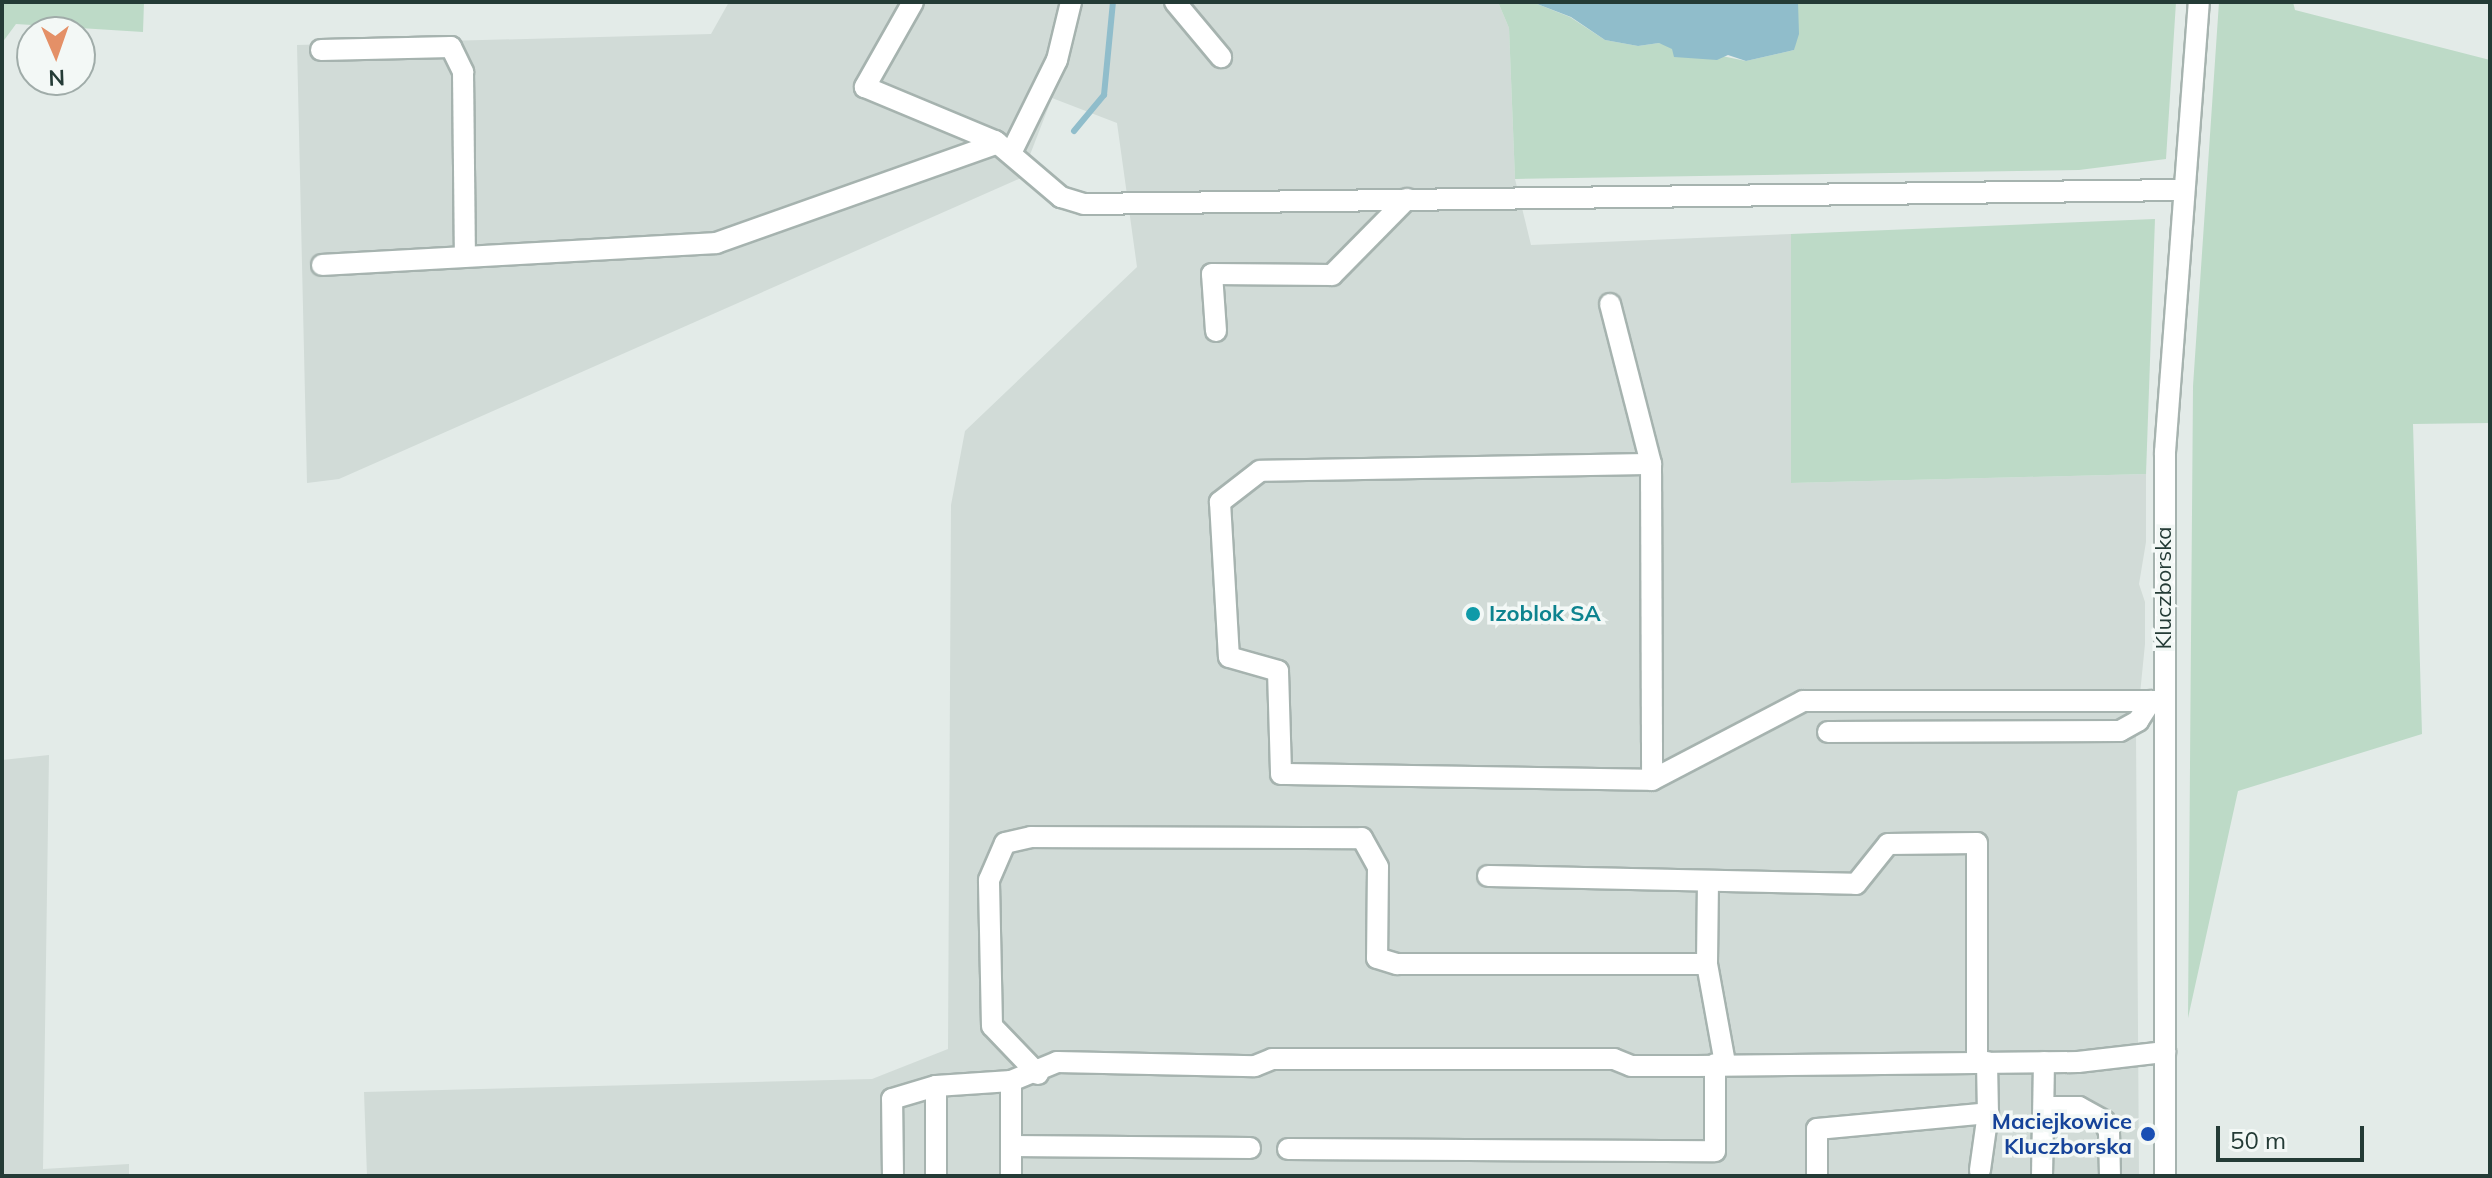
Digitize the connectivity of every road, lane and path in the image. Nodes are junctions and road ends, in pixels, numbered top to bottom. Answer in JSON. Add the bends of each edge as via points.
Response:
{"nodes":[{"id":1,"x":913,"y":2,"type":"edge"},
{"id":2,"x":1071,"y":2,"type":"edge"},
{"id":3,"x":1175,"y":2,"type":"edge"},
{"id":4,"x":2199,"y":2,"type":"edge"},
{"id":5,"x":321,"y":50,"type":"dead end"},
{"id":6,"x":1221,"y":57,"type":"dead end"},
{"id":7,"x":1005,"y":148,"type":"junction"},
{"id":8,"x":2184,"y":190,"type":"junction"},
{"id":9,"x":1407,"y":199,"type":"junction"},
{"id":10,"x":465,"y":255,"type":"junction"},
{"id":11,"x":322,"y":265,"type":"dead end"},
{"id":12,"x":1610,"y":304,"type":"dead end"},
{"id":13,"x":1216,"y":331,"type":"dead end"},
{"id":14,"x":1651,"y":464,"type":"junction"},
{"id":15,"x":2157,"y":701,"type":"junction"},
{"id":16,"x":1828,"y":732,"type":"dead end"},
{"id":17,"x":1652,"y":780,"type":"junction"},
{"id":18,"x":1488,"y":876,"type":"dead end"},
{"id":19,"x":1708,"y":881,"type":"junction"},
{"id":20,"x":1707,"y":964,"type":"junction"},
{"id":21,"x":2165,"y":1052,"type":"junction"},
{"id":22,"x":1982,"y":1062,"type":"junction"},
{"id":23,"x":2044,"y":1062,"type":"junction"},
{"id":24,"x":1720,"y":1064,"type":"junction"},
{"id":25,"x":1038,"y":1074,"type":"junction"},
{"id":26,"x":1011,"y":1081,"type":"junction"},
{"id":27,"x":936,"y":1086,"type":"junction"},
{"id":28,"x":2045,"y":1107,"type":"junction"},
{"id":29,"x":1988,"y":1113,"type":"junction"},
{"id":30,"x":1011,"y":1146,"type":"junction"},
{"id":31,"x":1250,"y":1148,"type":"dead end"},
{"id":32,"x":1288,"y":1149,"type":"dead end"},
{"id":33,"x":1980,"y":1170,"type":"dead end"},
{"id":34,"x":893,"y":1176,"type":"edge"},
{"id":35,"x":936,"y":1176,"type":"edge"},
{"id":36,"x":1011,"y":1176,"type":"edge"},
{"id":37,"x":1817,"y":1176,"type":"edge"},
{"id":38,"x":2042,"y":1176,"type":"edge"},
{"id":39,"x":2110,"y":1176,"type":"edge"},
{"id":40,"x":2165,"y":1176,"type":"edge"}],
"edges":[{"from":1,"to":7,"type":"street","via":[[865,87]]},
{"from":2,"to":7,"type":"street","via":[[1057,60]]},
{"from":3,"to":6,"type":"street"},
{"from":4,"to":8,"type":"street","name":"Kluczborska"},
{"from":5,"to":10,"type":"street","via":[[451,47],[463,72]]},
{"from":7,"to":9,"type":"street","via":[[1061,197],[1084,204]]},
{"from":7,"to":10,"type":"street","via":[[716,243]]},
{"from":8,"to":9,"type":"street"},
{"from":8,"to":15,"type":"street","name":"Kluczborska","via":[[2165,452]]},
{"from":9,"to":13,"type":"street","via":[[1332,275],[1212,274]]},
{"from":10,"to":11,"type":"street"},
{"from":12,"to":14,"type":"street"},
{"from":14,"to":17,"type":"street"},
{"from":14,"to":17,"type":"street","via":[[1260,471],[1220,502],[1229,657],[1278,671],[1281,774]]},
{"from":15,"to":16,"type":"street","via":[[2120,731]]},
{"from":15,"to":17,"type":"street","via":[[1803,701]]},
{"from":15,"to":21,"type":"street","name":"Kluczborska"},
{"from":18,"to":19,"type":"street"},
{"from":19,"to":20,"type":"street"},
{"from":19,"to":22,"type":"street","via":[[1856,884],[1888,844],[1977,843]]},
{"from":20,"to":24,"type":"street"},
{"from":20,"to":25,"type":"street","via":[[1397,964],[1377,958],[1378,867],[1362,838],[1031,837],[1005,843],[989,880],[992,1026]]},
{"from":21,"to":23,"type":"street"},
{"from":21,"to":40,"type":"street","name":"Kluczborska"},
{"from":22,"to":23,"type":"street"},
{"from":22,"to":24,"type":"street"},
{"from":22,"to":29,"type":"street"},
{"from":23,"to":28,"type":"street"},
{"from":24,"to":25,"type":"street","via":[[1631,1066],[1614,1059],[1304,1059],[1255,1066],[1057,1062]]},
{"from":24,"to":32,"type":"street","via":[[1715,1151]]},
{"from":25,"to":26,"type":"street"},
{"from":26,"to":27,"type":"street"},
{"from":26,"to":30,"type":"street"},
{"from":27,"to":34,"type":"street","via":[[892,1099]]},
{"from":27,"to":35,"type":"street"},
{"from":28,"to":38,"type":"street"},
{"from":28,"to":39,"type":"street","via":[[2079,1107],[2104,1121]]},
{"from":29,"to":33,"type":"street"},
{"from":29,"to":37,"type":"street","via":[[1817,1129]]},
{"from":30,"to":31,"type":"street"},
{"from":30,"to":36,"type":"street"}]}
